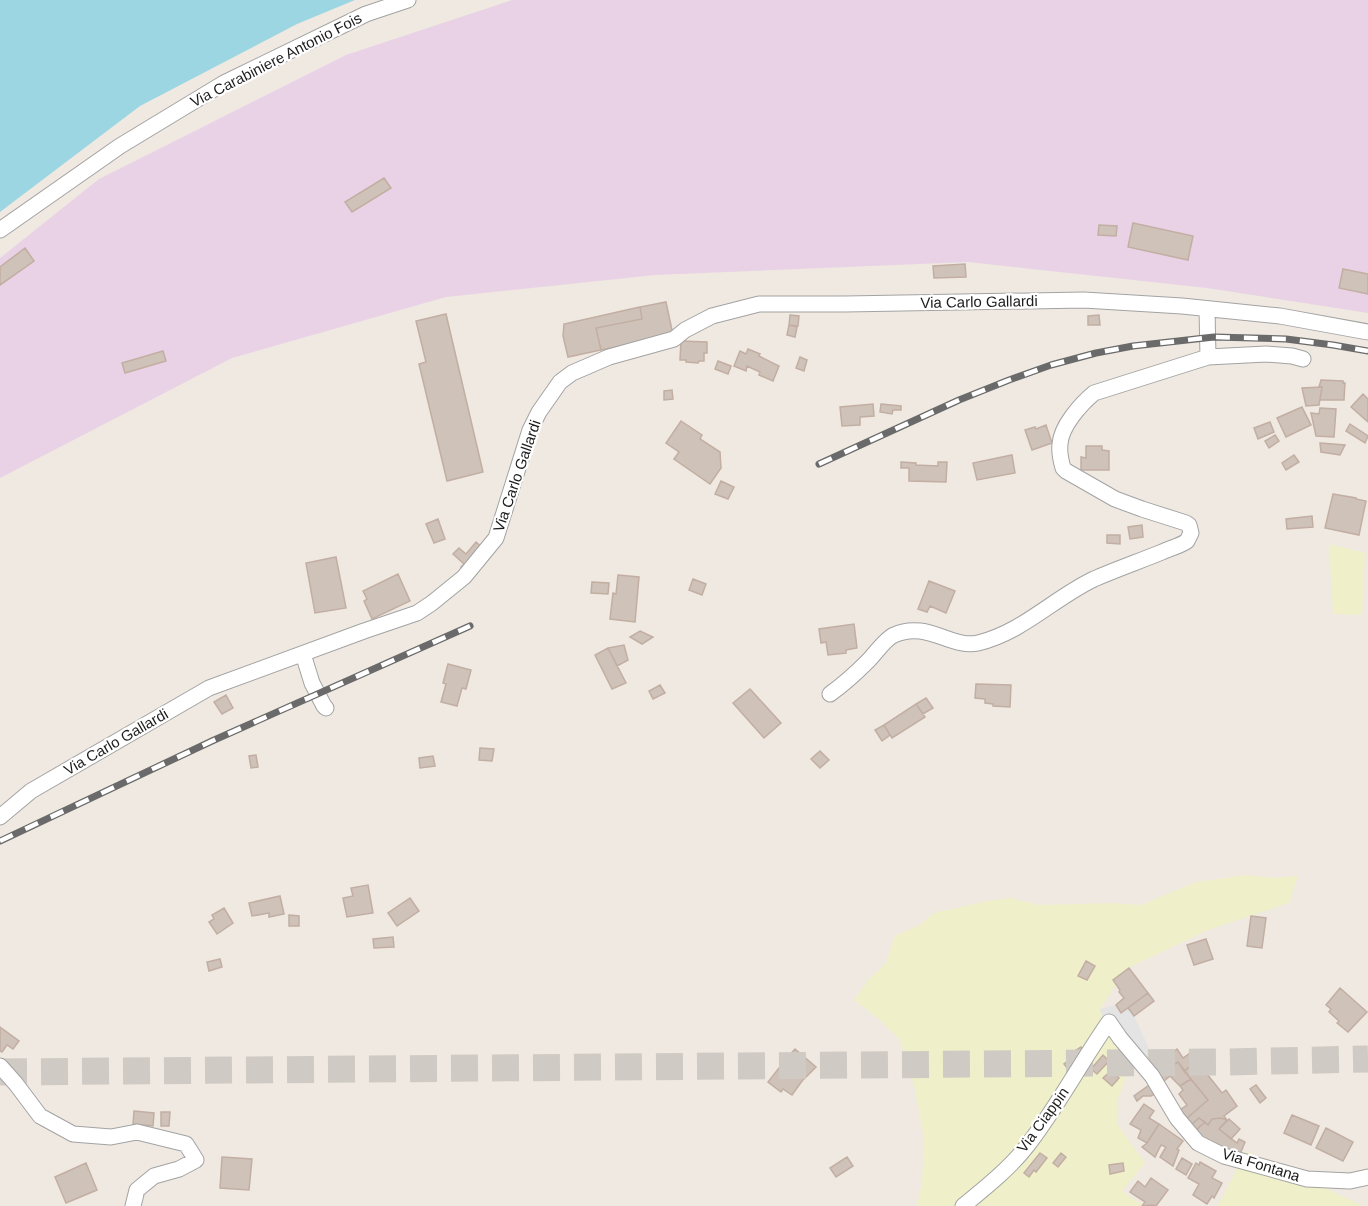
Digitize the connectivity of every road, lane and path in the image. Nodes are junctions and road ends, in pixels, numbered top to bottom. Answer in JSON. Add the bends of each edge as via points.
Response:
{"nodes":[{"id":1,"x":408,"y":0,"type":"edge"},
{"id":2,"x":0,"y":230,"type":"edge"},
{"id":3,"x":1207,"y":309,"type":"junction"},
{"id":4,"x":1368,"y":332,"type":"edge"},
{"id":5,"x":1208,"y":357,"type":"junction"},
{"id":6,"x":1303,"y":359,"type":"dead end"},
{"id":7,"x":303,"y":654,"type":"junction"},
{"id":8,"x":831,"y":694,"type":"dead end"},
{"id":9,"x":326,"y":708,"type":"dead end"},
{"id":10,"x":0,"y":817,"type":"edge"},
{"id":11,"x":1109,"y":1022,"type":"joint"},
{"id":12,"x":0,"y":1066,"type":"edge"},
{"id":13,"x":1368,"y":1177,"type":"edge"},
{"id":14,"x":134,"y":1206,"type":"edge"},
{"id":15,"x":963,"y":1206,"type":"edge"}],
"edges":[{"from":1,"to":2,"type":"street","name":"Via Carabiniere Antonio Fois","via":[[366,14],[224,83],[120,146]]},
{"from":3,"to":4,"type":"street","name":"Via Carlo Gallardi","via":[[1280,316]]},
{"from":3,"to":5,"type":"street"},
{"from":3,"to":7,"type":"street","name":"Via Carlo Gallardi","via":[[1084,300],[759,304],[712,316],[674,339],[609,357],[560,382],[530,430],[496,538],[464,577],[417,613]]},
{"from":5,"to":6,"type":"street","via":[[1266,354]]},
{"from":5,"to":8,"type":"street","via":[[1094,393],[1070,420],[1060,444],[1066,471],[1115,499],[1186,523],[1191,533],[1187,541],[1094,580],[1028,621],[976,643],[921,630],[893,635]]},
{"from":7,"to":9,"type":"street","via":[[312,683]]},
{"from":7,"to":10,"type":"street","name":"Via Carlo Gallardi","via":[[209,688],[31,791]]},
{"from":11,"to":13,"type":"street","name":"Via Fontana","via":[[1198,1143],[1224,1156],[1307,1179],[1350,1181]]},
{"from":11,"to":15,"type":"street","name":"Via Ciappin","via":[[1026,1147]]},
{"from":12,"to":14,"type":"street","via":[[40,1116],[73,1134],[111,1137],[137,1132],[186,1144],[196,1160],[154,1176],[137,1190]]}]}
